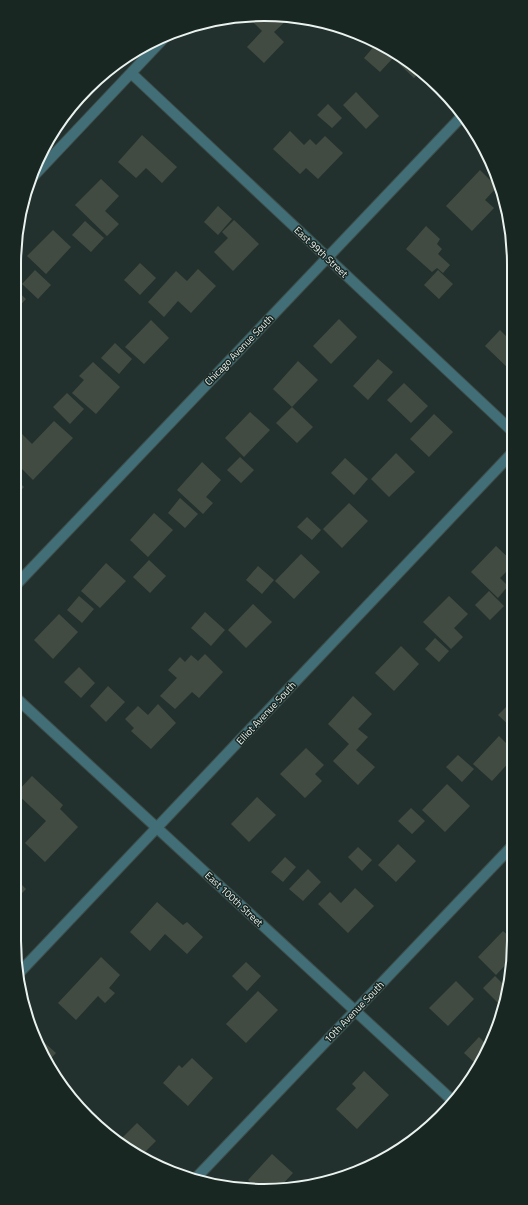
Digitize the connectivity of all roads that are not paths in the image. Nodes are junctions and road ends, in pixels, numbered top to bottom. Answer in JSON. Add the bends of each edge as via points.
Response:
{"nodes":[{"id":1,"x":154,"y":47,"type":"edge"},
{"id":2,"x":131,"y":73,"type":"junction"},
{"id":3,"x":459,"y":119,"type":"edge"},
{"id":4,"x":40,"y":170,"type":"edge"},
{"id":5,"x":327,"y":258,"type":"junction"},
{"id":6,"x":507,"y":426,"type":"edge"},
{"id":7,"x":507,"y":457,"type":"edge"},
{"id":8,"x":21,"y":580,"type":"edge"},
{"id":9,"x":21,"y":702,"type":"edge"},
{"id":10,"x":157,"y":828,"type":"junction"},
{"id":11,"x":507,"y":851,"type":"edge"},
{"id":12,"x":23,"y":970,"type":"edge"},
{"id":13,"x":355,"y":1011,"type":"junction"},
{"id":14,"x":450,"y":1098,"type":"edge"},
{"id":15,"x":199,"y":1175,"type":"edge"}],
"edges":[{"from":1,"to":2,"type":"street"},
{"from":2,"to":4,"type":"street"},
{"from":2,"to":5,"type":"street","name":"East 99th Street"},
{"from":3,"to":5,"type":"street","name":"Chicago Avenue South"},
{"from":5,"to":6,"type":"street","name":"East 99th Street"},
{"from":5,"to":8,"type":"street","name":"Chicago Avenue South"},
{"from":7,"to":10,"type":"street","name":"Elliot Avenue South"},
{"from":9,"to":10,"type":"street","name":"East 100th Street"},
{"from":10,"to":12,"type":"street","name":"Elliot Avenue South"},
{"from":10,"to":13,"type":"street","name":"East 100th Street"},
{"from":11,"to":13,"type":"street","name":"10th Avenue South"},
{"from":13,"to":14,"type":"street","name":"East 100th Street"},
{"from":13,"to":15,"type":"street","name":"10th Avenue South"}]}
